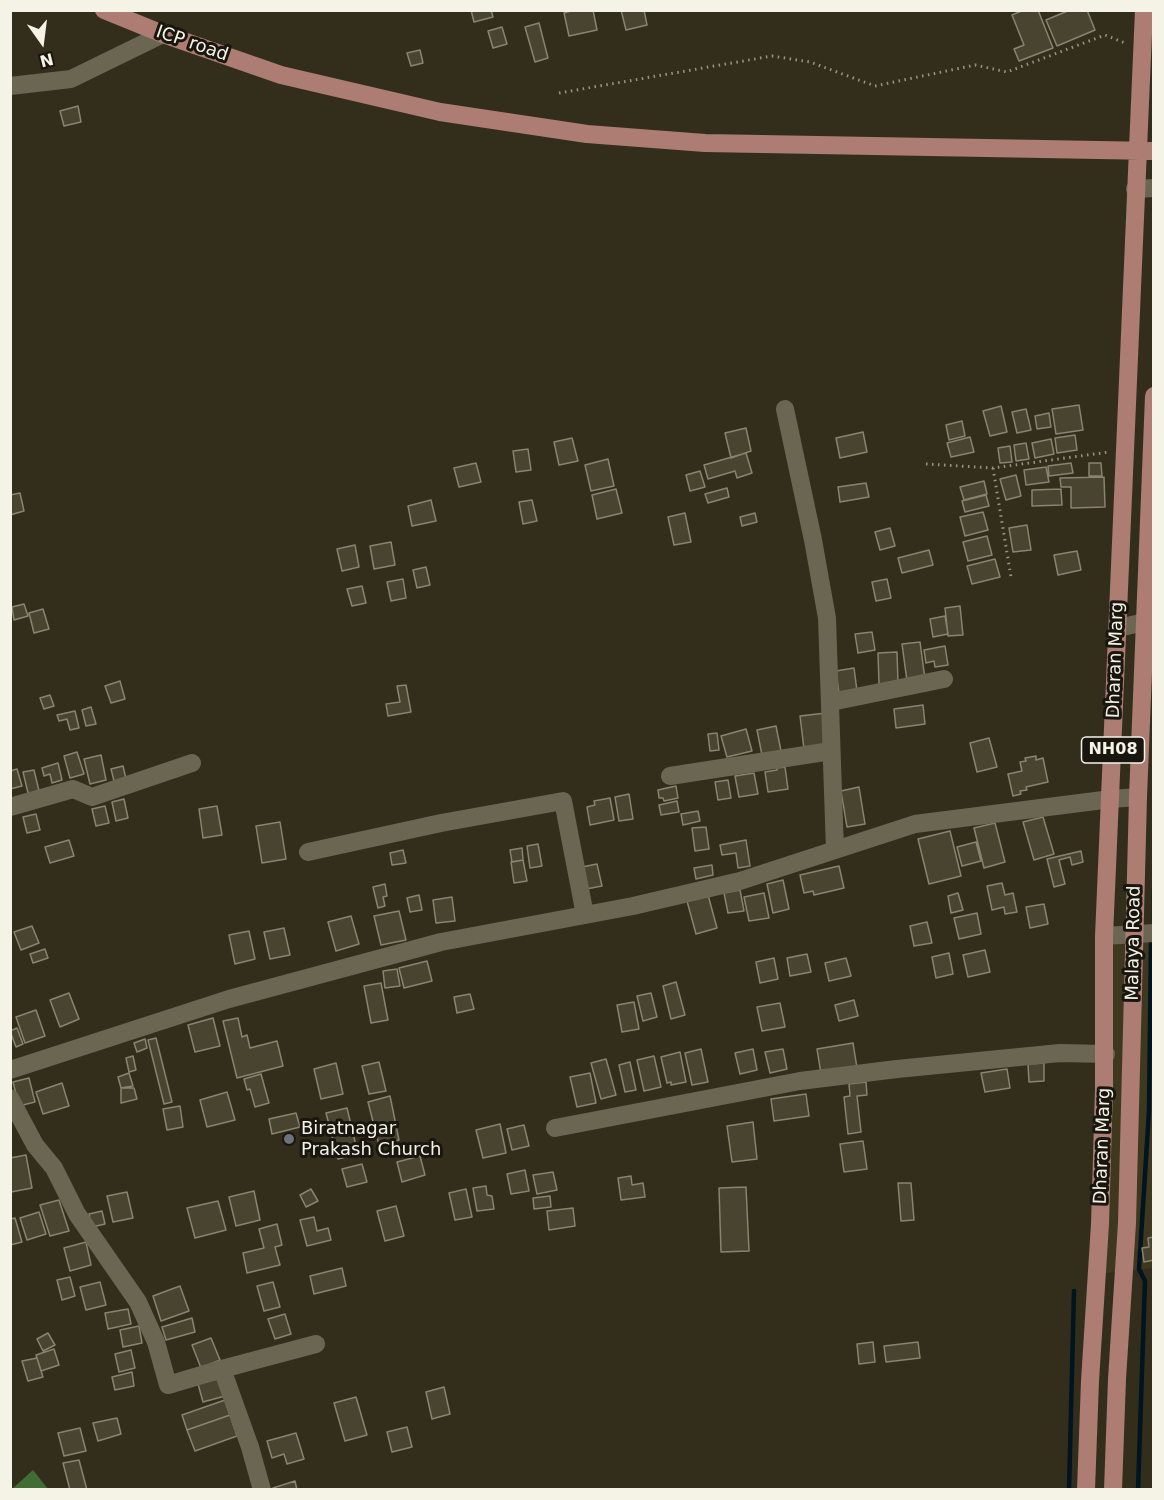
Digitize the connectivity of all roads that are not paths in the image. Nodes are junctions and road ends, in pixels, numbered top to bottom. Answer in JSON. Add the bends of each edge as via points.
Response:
{"nodes":[{"id":1,"x":104,"y":10,"type":"edge"},
{"id":2,"x":1144,"y":10,"type":"edge"},
{"id":3,"x":163,"y":34,"type":"junction"},
{"id":4,"x":10,"y":86,"type":"edge"},
{"id":5,"x":1146,"y":152,"type":"edge"},
{"id":6,"x":1154,"y":188,"type":"edge"},
{"id":7,"x":1135,"y":189,"type":"junction"},
{"id":8,"x":1154,"y":396,"type":"edge"},
{"id":9,"x":784,"y":409,"type":"dead end"},
{"id":10,"x":1150,"y":621,"type":"edge"},
{"id":11,"x":1118,"y":628,"type":"junction"},
{"id":12,"x":944,"y":679,"type":"dead end"},
{"id":13,"x":831,"y":702,"type":"junction"},
{"id":14,"x":831,"y":751,"type":"junction"},
{"id":15,"x":192,"y":763,"type":"dead end"},
{"id":16,"x":670,"y":776,"type":"dead end"},
{"id":17,"x":1138,"y":797,"type":"junction"},
{"id":18,"x":1111,"y":799,"type":"junction"},
{"id":19,"x":10,"y":807,"type":"edge"},
{"id":20,"x":835,"y":850,"type":"junction"},
{"id":21,"x":308,"y":852,"type":"dead end"},
{"id":22,"x":585,"y":915,"type":"junction"},
{"id":23,"x":1154,"y":933,"type":"edge"},
{"id":24,"x":1133,"y":935,"type":"junction"},
{"id":25,"x":1104,"y":936,"type":"junction"},
{"id":26,"x":1106,"y":1054,"type":"junction"},
{"id":27,"x":10,"y":1070,"type":"edge"},
{"id":28,"x":10,"y":1098,"type":"edge"},
{"id":29,"x":555,"y":1128,"type":"dead end"},
{"id":30,"x":316,"y":1344,"type":"dead end"},
{"id":31,"x":222,"y":1369,"type":"junction"},
{"id":32,"x":262,"y":1490,"type":"edge"},
{"id":33,"x":1086,"y":1490,"type":"edge"},
{"id":34,"x":1113,"y":1490,"type":"edge"}],
"edges":[{"from":1,"to":3,"type":"main road","name":"ICP road"},
{"from":2,"to":5,"type":"main road","name":"Dharan Marg","number":"NH08"},
{"from":3,"to":4,"type":"street","via":[[71,79]]},
{"from":3,"to":5,"type":"main road","name":"ICP road","via":[[281,75],[440,112],[587,134],[705,143]]},
{"from":5,"to":7,"type":"main road","name":"Dharan Marg","number":"NH08"},
{"from":6,"to":7,"type":"street"},
{"from":7,"to":11,"type":"main road","name":"Dharan Marg","number":"NH08"},
{"from":8,"to":10,"type":"main road","name":"Malaya Road","number":"NH08"},
{"from":9,"to":13,"type":"street","via":[[826,618]]},
{"from":10,"to":11,"type":"street"},
{"from":10,"to":17,"type":"main road","name":"Malaya Road","number":"NH08"},
{"from":11,"to":18,"type":"main road","name":"Dharan Marg","number":"NH08"},
{"from":12,"to":13,"type":"street"},
{"from":13,"to":14,"type":"street"},
{"from":14,"to":16,"type":"street"},
{"from":14,"to":20,"type":"street"},
{"from":15,"to":19,"type":"street","via":[[92,797],[73,789]]},
{"from":17,"to":18,"type":"street"},
{"from":17,"to":24,"type":"main road","name":"Malaya Road","number":"NH08"},
{"from":18,"to":20,"type":"street","via":[[915,824]]},
{"from":18,"to":25,"type":"main road","name":"Dharan Marg","number":"NH08"},
{"from":20,"to":22,"type":"street","via":[[740,880]]},
{"from":21,"to":22,"type":"street","via":[[564,801]]},
{"from":22,"to":27,"type":"street","via":[[441,942],[229,999]]},
{"from":23,"to":24,"type":"street"},
{"from":24,"to":25,"type":"street"},
{"from":24,"to":34,"type":"main road","name":"Malaya Road","number":"NH08","via":[[1127,1223]]},
{"from":25,"to":26,"type":"main road","name":"Dharan Marg","number":"NH08"},
{"from":26,"to":29,"type":"street","via":[[1060,1053],[811,1079]]},
{"from":26,"to":33,"type":"main road","name":"Dharan Marg","number":"NH08"},
{"from":28,"to":31,"type":"street","via":[[35,1145],[54,1168],[77,1214],[138,1302],[156,1342],[168,1385]]},
{"from":30,"to":31,"type":"street"},
{"from":31,"to":32,"type":"street"}]}
